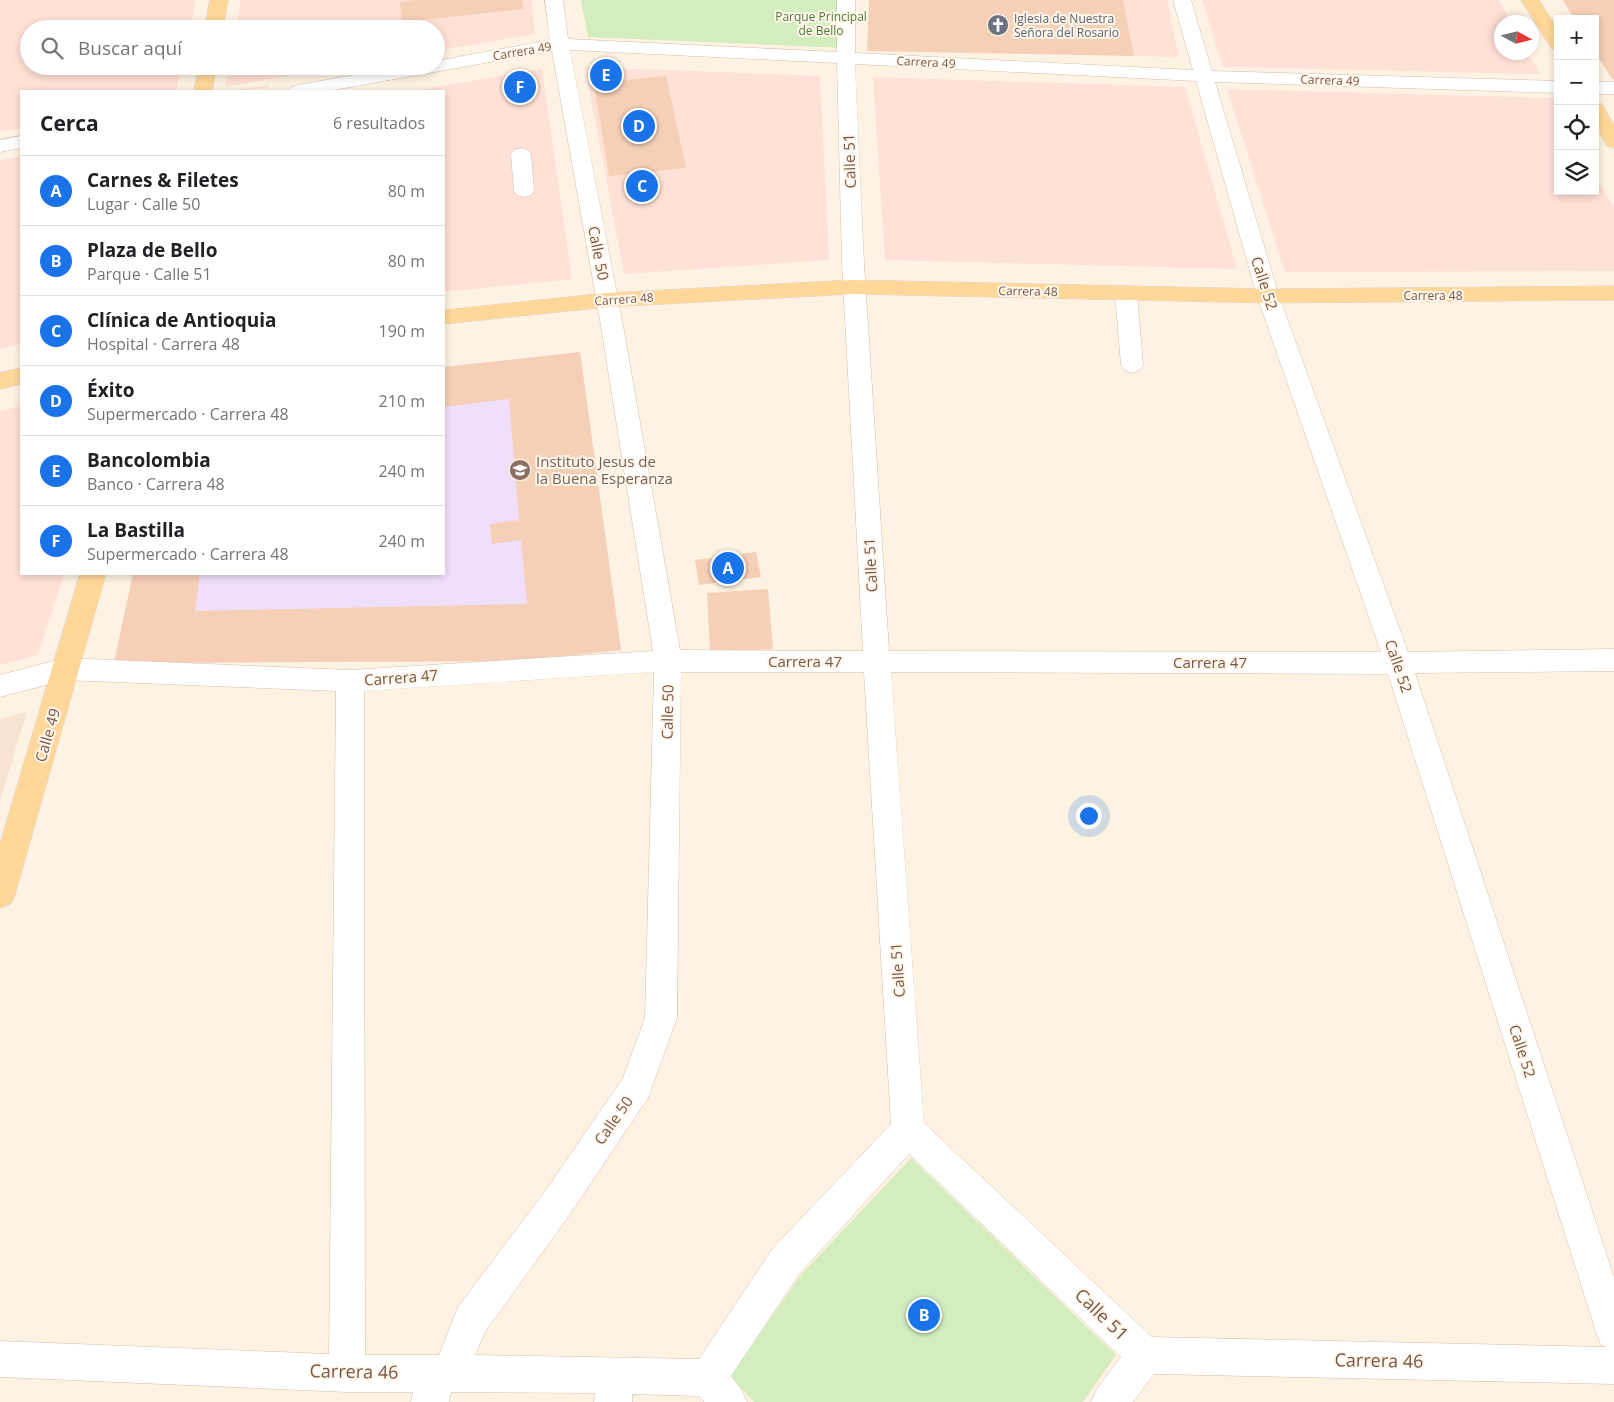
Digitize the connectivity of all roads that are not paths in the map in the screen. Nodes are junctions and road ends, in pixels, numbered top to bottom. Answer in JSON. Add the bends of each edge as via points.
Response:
{"nodes":[{"id":1,"x":219,"y":0,"type":"edge"},
{"id":2,"x":554,"y":0,"type":"edge"},
{"id":3,"x":846,"y":0,"type":"edge"},
{"id":4,"x":1182,"y":0,"type":"edge"},
{"id":5,"x":1530,"y":0,"type":"edge"},
{"id":6,"x":216,"y":20,"type":"edge"},
{"id":7,"x":1554,"y":39,"type":"edge"},
{"id":8,"x":560,"y":44,"type":"junction"},
{"id":9,"x":845,"y":58,"type":"junction"},
{"id":10,"x":445,"y":65,"type":"edge"},
{"id":11,"x":206,"y":75,"type":"edge"},
{"id":12,"x":387,"y":75,"type":"edge"},
{"id":13,"x":1204,"y":76,"type":"junction"},
{"id":14,"x":1554,"y":86,"type":"edge"},
{"id":15,"x":1599,"y":88,"type":"edge"},
{"id":16,"x":1614,"y":88,"type":"edge"},
{"id":17,"x":203,"y":90,"type":"edge"},
{"id":18,"x":304,"y":90,"type":"edge"},
{"id":19,"x":1599,"y":115,"type":"edge"},
{"id":20,"x":20,"y":142,"type":"edge"},
{"id":21,"x":1614,"y":142,"type":"edge"},
{"id":22,"x":0,"y":146,"type":"edge"},
{"id":23,"x":521,"y":154,"type":"dead end"},
{"id":24,"x":524,"y":191,"type":"dead end"},
{"id":25,"x":853,"y":287,"type":"junction"},
{"id":26,"x":1126,"y":293,"type":"junction"},
{"id":27,"x":1614,"y":293,"type":"edge"},
{"id":28,"x":1268,"y":296,"type":"junction"},
{"id":29,"x":608,"y":300,"type":"junction"},
{"id":30,"x":445,"y":316,"type":"edge"},
{"id":31,"x":1132,"y":365,"type":"dead end"},
{"id":32,"x":20,"y":376,"type":"edge"},
{"id":33,"x":0,"y":381,"type":"edge"},
{"id":34,"x":93,"y":575,"type":"edge"},
{"id":35,"x":876,"y":660,"type":"junction"},
{"id":36,"x":1614,"y":660,"type":"edge"},
{"id":37,"x":668,"y":661,"type":"junction"},
{"id":38,"x":1398,"y":663,"type":"junction"},
{"id":39,"x":66,"y":668,"type":"junction"},
{"id":40,"x":350,"y":681,"type":"junction"},
{"id":41,"x":0,"y":686,"type":"edge"},
{"id":42,"x":0,"y":895,"type":"edge"},
{"id":43,"x":908,"y":1130,"type":"junction"},
{"id":44,"x":1614,"y":1332,"type":"edge"},
{"id":45,"x":1145,"y":1355,"type":"junction"},
{"id":46,"x":0,"y":1359,"type":"edge"},
{"id":47,"x":1614,"y":1366,"type":"edge"},
{"id":48,"x":347,"y":1373,"type":"junction"},
{"id":49,"x":439,"y":1382,"type":"edge"},
{"id":50,"x":614,"y":1388,"type":"edge"},
{"id":51,"x":718,"y":1390,"type":"edge"},
{"id":52,"x":1110,"y":1402,"type":"edge"}],
"edges":[{"from":1,"to":6,"type":"main road"},
{"from":2,"to":8,"type":"street","name":"Calle 50"},
{"from":3,"to":9,"type":"street","name":"Calle 51"},
{"from":4,"to":13,"type":"street","name":"Calle 52"},
{"from":5,"to":7,"type":"main road"},
{"from":8,"to":9,"type":"street","name":"Carrera 49"},
{"from":8,"to":10,"type":"street","name":"Carrera 49"},
{"from":8,"to":29,"type":"street","name":"Calle 50"},
{"from":9,"to":13,"type":"street","name":"Carrera 49"},
{"from":9,"to":25,"type":"street","name":"Calle 51"},
{"from":11,"to":17,"type":"main road"},
{"from":12,"to":18,"type":"street","name":"Carrera 49"},
{"from":13,"to":14,"type":"street","name":"Carrera 49"},
{"from":13,"to":28,"type":"street","name":"Calle 52"},
{"from":15,"to":16,"type":"street"},
{"from":19,"to":21,"type":"main road"},
{"from":20,"to":22,"type":"street"},
{"from":23,"to":24,"type":"street"},
{"from":25,"to":26,"type":"main road","name":"Carrera 48"},
{"from":25,"to":29,"type":"main road","name":"Carrera 48"},
{"from":25,"to":35,"type":"street","name":"Calle 51"},
{"from":26,"to":28,"type":"main road","name":"Carrera 48"},
{"from":26,"to":31,"type":"street"},
{"from":27,"to":28,"type":"main road","name":"Carrera 48"},
{"from":28,"to":38,"type":"street","name":"Calle 52"},
{"from":29,"to":30,"type":"main road","name":"Carrera 48"},
{"from":29,"to":37,"type":"street","name":"Calle 50"},
{"from":32,"to":33,"type":"main road"},
{"from":34,"to":39,"type":"main road","name":"Calle 49"},
{"from":35,"to":37,"type":"street","name":"Carrera 47"},
{"from":35,"to":38,"type":"street","name":"Carrera 47"},
{"from":35,"to":43,"type":"street","name":"Calle 51"},
{"from":36,"to":38,"type":"street","name":"Carrera 47"},
{"from":37,"to":40,"type":"street","name":"Carrera 47"},
{"from":37,"to":49,"type":"street","name":"Calle 50","via":[[661,1018],[636,1087],[558,1202],[471,1320]]},
{"from":38,"to":44,"type":"street","name":"Calle 52"},
{"from":39,"to":40,"type":"street","name":"Carrera 47"},
{"from":39,"to":41,"type":"street","name":"Carrera 47"},
{"from":39,"to":42,"type":"main road","name":"Calle 49"},
{"from":40,"to":48,"type":"street"},
{"from":43,"to":45,"type":"street","name":"Calle 51"},
{"from":43,"to":51,"type":"street","via":[[786,1261]]},
{"from":45,"to":47,"type":"street","name":"Carrera 46"},
{"from":45,"to":52,"type":"street"},
{"from":46,"to":48,"type":"street","name":"Carrera 46"},
{"from":48,"to":49,"type":"street","name":"Carrera 46"},
{"from":49,"to":50,"type":"street","name":"Carrera 46"},
{"from":50,"to":51,"type":"street","name":"Carrera 46"}]}
